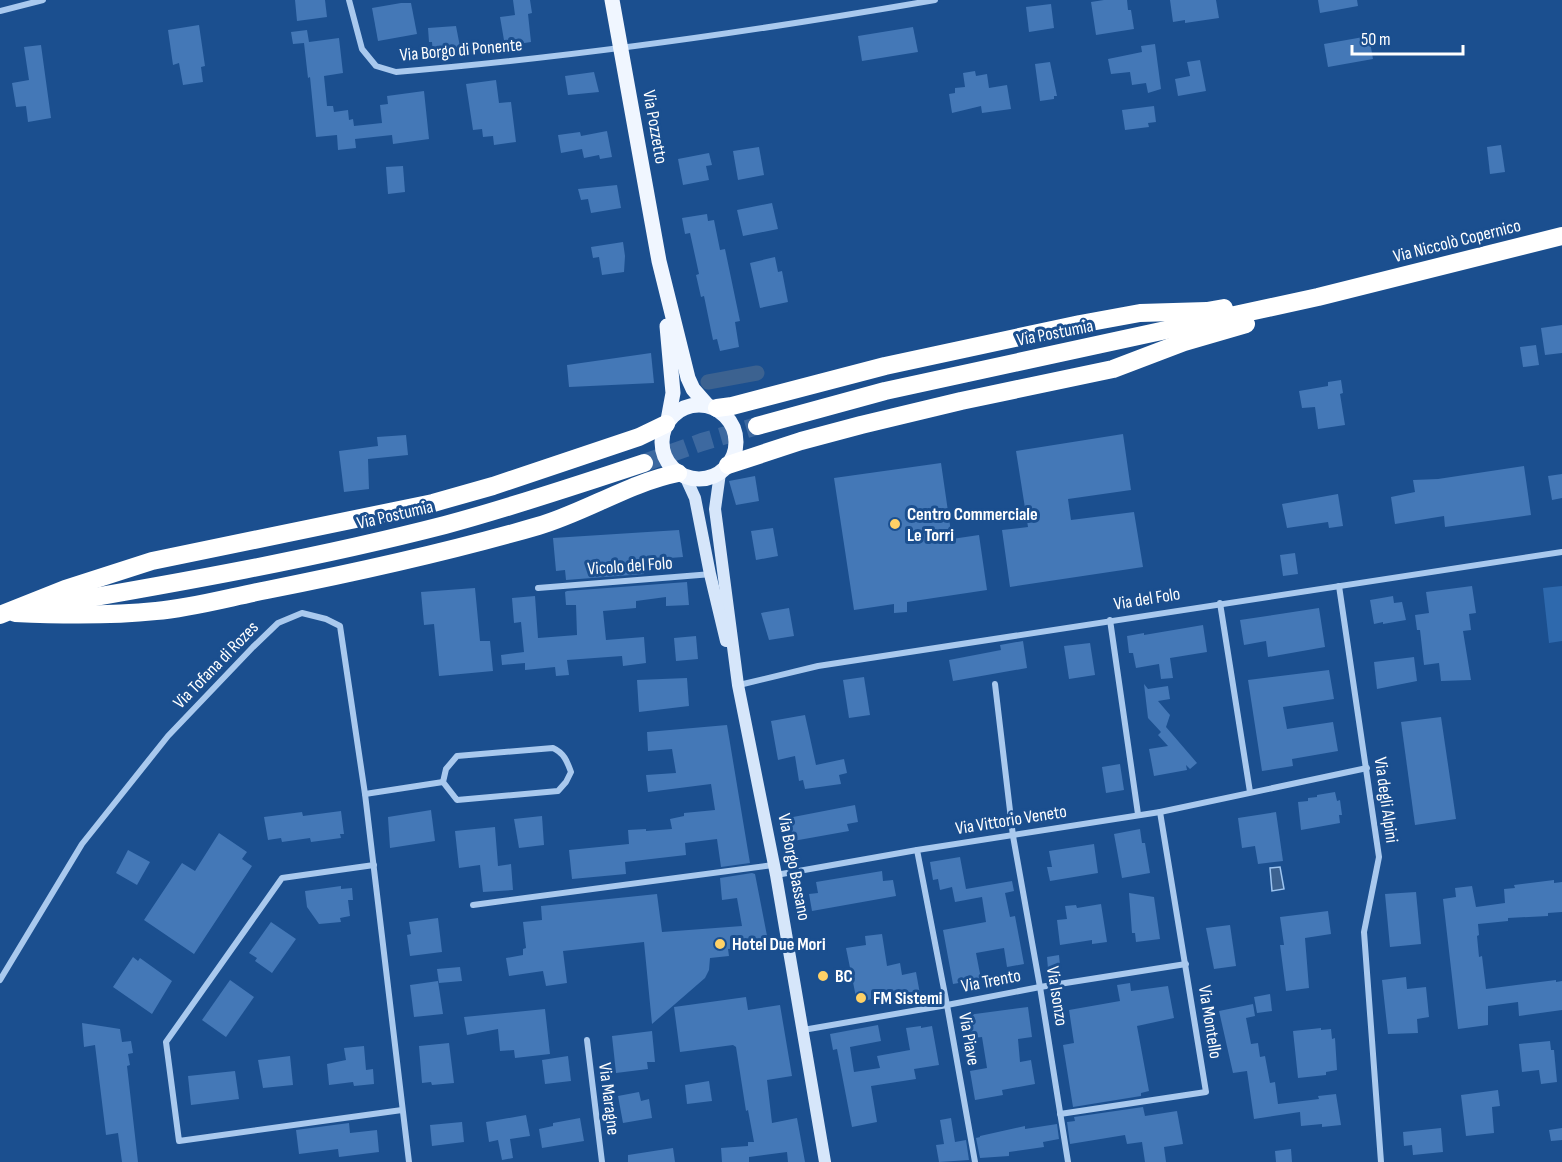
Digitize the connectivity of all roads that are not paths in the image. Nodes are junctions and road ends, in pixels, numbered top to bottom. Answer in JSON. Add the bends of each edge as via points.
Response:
{"nodes":[{"id":1,"x":43,"y":0,"type":"edge"},
{"id":2,"x":349,"y":0,"type":"edge"},
{"id":3,"x":612,"y":0,"type":"edge"},
{"id":4,"x":935,"y":0,"type":"edge"},
{"id":5,"x":0,"y":11,"type":"edge"},
{"id":6,"x":620,"y":48,"type":"junction"},
{"id":7,"x":1562,"y":236,"type":"edge"},
{"id":8,"x":659,"y":261,"type":"junction"},
{"id":9,"x":1362,"y":286,"type":"joint"},
{"id":10,"x":1318,"y":297,"type":"junction"},
{"id":11,"x":712,"y":407,"type":"junction"},
{"id":12,"x":667,"y":422,"type":"junction"},
{"id":13,"x":757,"y":426,"type":"tunnel mouth"},
{"id":14,"x":644,"y":462,"type":"tunnel mouth"},
{"id":15,"x":724,"y":469,"type":"junction"},
{"id":16,"x":681,"y":475,"type":"junction"},
{"id":17,"x":1562,"y":552,"type":"edge"},
{"id":18,"x":724,"y":572,"type":"junction"},
{"id":19,"x":710,"y":574,"type":"junction"},
{"id":20,"x":1339,"y":585,"type":"junction"},
{"id":21,"x":538,"y":588,"type":"dead end"},
{"id":22,"x":1220,"y":603,"type":"junction"},
{"id":23,"x":2,"y":614,"type":"edge"},
{"id":24,"x":1110,"y":620,"type":"junction"},
{"id":25,"x":995,"y":684,"type":"dead end"},
{"id":26,"x":738,"y":686,"type":"junction"},
{"id":27,"x":1367,"y":768,"type":"junction"},
{"id":28,"x":443,"y":782,"type":"junction"},
{"id":29,"x":1250,"y":792,"type":"junction"},
{"id":30,"x":365,"y":794,"type":"junction"},
{"id":31,"x":1160,"y":812,"type":"junction"},
{"id":32,"x":1138,"y":814,"type":"junction"},
{"id":33,"x":1013,"y":836,"type":"junction"},
{"id":34,"x":916,"y":850,"type":"junction"},
{"id":35,"x":374,"y":866,"type":"junction"},
{"id":36,"x":775,"y":870,"type":"junction"},
{"id":37,"x":473,"y":905,"type":"dead end"},
{"id":38,"x":1186,"y":964,"type":"junction"},
{"id":39,"x":0,"y":980,"type":"edge"},
{"id":40,"x":1041,"y":987,"type":"junction"},
{"id":41,"x":947,"y":1005,"type":"junction"},
{"id":42,"x":803,"y":1030,"type":"junction"},
{"id":43,"x":587,"y":1040,"type":"dead end"},
{"id":44,"x":402,"y":1110,"type":"junction"},
{"id":45,"x":1060,"y":1114,"type":"junction"},
{"id":46,"x":409,"y":1162,"type":"edge"},
{"id":47,"x":602,"y":1162,"type":"edge"},
{"id":48,"x":825,"y":1162,"type":"edge"},
{"id":49,"x":975,"y":1162,"type":"edge"},
{"id":50,"x":1068,"y":1162,"type":"edge"},
{"id":51,"x":1382,"y":1162,"type":"edge"}],
"edges":[{"from":1,"to":5,"type":"street"},
{"from":2,"to":6,"type":"street","name":"Via Borgo di Ponente","via":[[363,49],[376,66],[396,72]]},
{"from":3,"to":6,"type":"main road","name":"Via Pozzetto"},
{"from":4,"to":6,"type":"street","name":"Via Borgo di Ponente"},
{"from":6,"to":8,"type":"main road","name":"Via Pozzetto"},
{"from":7,"to":9,"type":"highway","name":"Via Niccolò Copernico"},
{"from":8,"to":11,"type":"main road","name":"Via Pozzetto","via":[[688,378],[693,389]]},
{"from":8,"to":12,"type":"main road","name":"Via Pozzetto","via":[[672,365],[673,393]]},
{"from":9,"to":10,"type":"highway","name":"Via Postumia"},
{"from":10,"to":11,"type":"highway","via":[[1207,311],[1140,314],[1080,324],[885,366],[732,406]]},
{"from":10,"to":13,"type":"highway","name":"Via Postumia","via":[[885,391]]},
{"from":10,"to":15,"type":"highway","via":[[1113,369],[861,425],[791,444]]},
{"from":11,"to":12,"type":"main road","via":[[690,405],[674,413]]},
{"from":11,"to":15,"type":"main road","name":"Via Borgo Bassano","via":[[726,415],[736,434],[734,456]]},
{"from":12,"to":16,"type":"main road","name":"Via Borgo Bassano","via":[[661,445],[669,465]]},
{"from":12,"to":23,"type":"highway","via":[[639,437],[493,486],[433,503],[152,561]]},
{"from":14,"to":23,"type":"highway","name":"Via Postumia","via":[[544,497],[362,545]]},
{"from":15,"to":16,"type":"main road","via":[[710,478]]},
{"from":15,"to":18,"type":"street","name":"Via Borgo Bassano","via":[[715,509]]},
{"from":16,"to":19,"type":"street","name":"Via Borgo Bassano","via":[[695,498]]},
{"from":16,"to":23,"type":"highway","via":[[654,478],[540,525],[327,578],[158,611]]},
{"from":17,"to":20,"type":"street","name":"Via del Folo"},
{"from":18,"to":19,"type":"street","name":"Vicolo del Folo"},
{"from":18,"to":26,"type":"street","name":"Via Borgo Bassano"},
{"from":19,"to":21,"type":"street","name":"Vicolo del Folo"},
{"from":19,"to":26,"type":"street","name":"Via Borgo Bassano"},
{"from":20,"to":22,"type":"street","name":"Via del Folo"},
{"from":20,"to":27,"type":"street","name":"Via degli Alpini"},
{"from":22,"to":24,"type":"street","name":"Via del Folo"},
{"from":22,"to":29,"type":"street"},
{"from":24,"to":26,"type":"street","name":"Via del Folo","via":[[819,666]]},
{"from":24,"to":32,"type":"street"},
{"from":25,"to":33,"type":"street","name":"Via Isonzo"},
{"from":26,"to":36,"type":"street","name":"Via Borgo Bassano"},
{"from":27,"to":29,"type":"street","name":"Via Vittorio Veneto"},
{"from":27,"to":51,"type":"street","name":"Via degli Alpini","via":[[1379,856],[1364,932]]},
{"from":28,"to":28,"type":"street","via":[[457,800],[558,791],[571,772],[560,751],[553,748],[457,756],[446,769]]},
{"from":28,"to":30,"type":"street"},
{"from":29,"to":31,"type":"street","name":"Via Vittorio Veneto"},
{"from":30,"to":35,"type":"street","name":"Via Tofana di Rozes"},
{"from":30,"to":39,"type":"street","name":"Via Tofana di Rozes","via":[[340,626],[302,613],[278,623],[168,736],[82,844]]},
{"from":31,"to":32,"type":"street","name":"Via Vittorio Veneto"},
{"from":31,"to":38,"type":"street","name":"Via Montello"},
{"from":32,"to":33,"type":"street","name":"Via Vittorio Veneto"},
{"from":33,"to":34,"type":"street","name":"Via Vittorio Veneto"},
{"from":33,"to":40,"type":"street","name":"Via Isonzo"},
{"from":34,"to":36,"type":"street","name":"Via Vittorio Veneto"},
{"from":34,"to":41,"type":"street","name":"Via Piave"},
{"from":35,"to":44,"type":"street","name":"Via Tofana di Rozes"},
{"from":35,"to":44,"type":"street","via":[[282,878],[166,1042],[179,1141]]},
{"from":36,"to":37,"type":"street","name":"Via Vittorio Veneto"},
{"from":36,"to":42,"type":"street","name":"Via Borgo Bassano"},
{"from":38,"to":40,"type":"street","name":"Via Trento"},
{"from":38,"to":45,"type":"street","name":"Via Montello","via":[[1206,1092]]},
{"from":40,"to":41,"type":"street","name":"Via Trento"},
{"from":40,"to":45,"type":"street","name":"Via Isonzo"},
{"from":41,"to":42,"type":"street","name":"Via Trento"},
{"from":41,"to":49,"type":"street","name":"Via Piave"},
{"from":42,"to":48,"type":"street","name":"Via Borgo Bassano"},
{"from":43,"to":47,"type":"street","name":"Via Maragne"},
{"from":44,"to":46,"type":"street","name":"Via Tofana di Rozes"},
{"from":45,"to":50,"type":"street","name":"Via Isonzo"}]}
